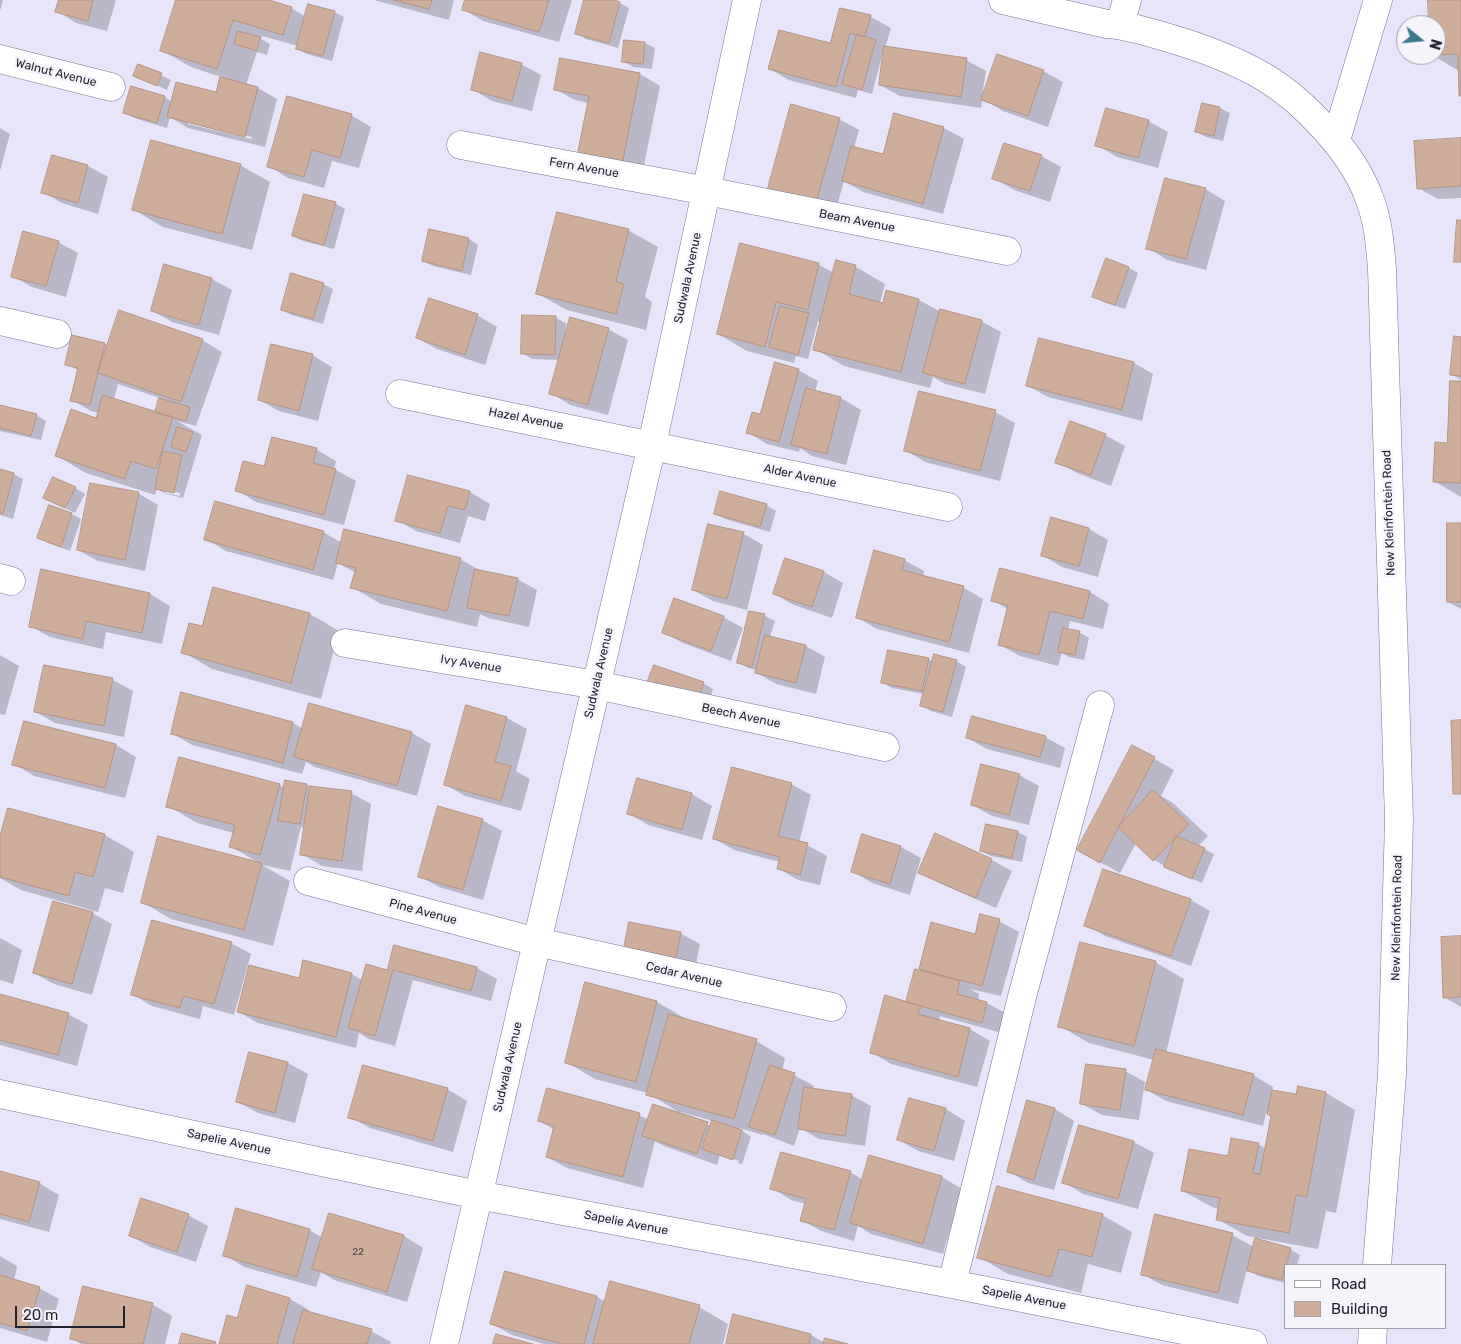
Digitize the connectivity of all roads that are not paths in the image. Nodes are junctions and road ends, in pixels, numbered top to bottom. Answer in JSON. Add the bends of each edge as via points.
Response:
{"nodes":[{"id":1,"x":747,"y":0,"type":"edge"},
{"id":2,"x":1003,"y":0,"type":"edge"},
{"id":3,"x":1378,"y":0,"type":"edge"},
{"id":4,"x":1124,"y":12,"type":"edge"},
{"id":5,"x":0,"y":59,"type":"edge"},
{"id":6,"x":111,"y":87,"type":"dead end"},
{"id":7,"x":1336,"y":140,"type":"junction"},
{"id":8,"x":461,"y":145,"type":"dead end"},
{"id":9,"x":707,"y":190,"type":"junction"},
{"id":10,"x":1007,"y":251,"type":"dead end"},
{"id":11,"x":0,"y":321,"type":"edge"},
{"id":12,"x":58,"y":334,"type":"dead end"},
{"id":13,"x":400,"y":394,"type":"dead end"},
{"id":14,"x":652,"y":445,"type":"junction"},
{"id":15,"x":948,"y":507,"type":"dead end"},
{"id":16,"x":345,"y":643,"type":"dead end"},
{"id":17,"x":597,"y":685,"type":"junction"},
{"id":18,"x":1100,"y":705,"type":"dead end"},
{"id":19,"x":885,"y":747,"type":"dead end"},
{"id":20,"x":308,"y":881,"type":"dead end"},
{"id":21,"x":537,"y":942,"type":"junction"},
{"id":22,"x":832,"y":1007,"type":"dead end"},
{"id":23,"x":0,"y":1094,"type":"edge"},
{"id":24,"x":478,"y":1195,"type":"junction"},
{"id":25,"x":1378,"y":1264,"type":"edge"},
{"id":26,"x":952,"y":1284,"type":"junction"},
{"id":27,"x":1373,"y":1329,"type":"edge"},
{"id":28,"x":444,"y":1344,"type":"edge"},
{"id":29,"x":1253,"y":1344,"type":"edge"},
{"id":30,"x":1372,"y":1344,"type":"edge"}],
"edges":[{"from":1,"to":9,"type":"street","name":"Sudwala Avenue"},
{"from":2,"to":4,"type":"street","name":"New Kleinfontein Road","via":[[1107,24]]},
{"from":3,"to":7,"type":"street"},
{"from":4,"to":7,"type":"street","name":"New Kleinfontein Road","via":[[1178,41],[1222,56],[1265,78],[1301,105]]},
{"from":5,"to":6,"type":"street","name":"Walnut Avenue"},
{"from":7,"to":25,"type":"street","name":"New Kleinfontein Road","via":[[1368,193],[1377,220],[1382,269],[1399,820],[1392,1074]]},
{"from":8,"to":9,"type":"street","name":"Fern Avenue"},
{"from":9,"to":10,"type":"street","name":"Beam Avenue"},
{"from":9,"to":14,"type":"street","name":"Sudwala Avenue"},
{"from":11,"to":12,"type":"street"},
{"from":13,"to":14,"type":"street","name":"Hazel Avenue"},
{"from":14,"to":15,"type":"street","name":"Alder Avenue"},
{"from":14,"to":17,"type":"street","name":"Sudwala Avenue"},
{"from":16,"to":17,"type":"street","name":"Ivy Avenue"},
{"from":17,"to":19,"type":"street","name":"Beech Avenue"},
{"from":17,"to":21,"type":"street","name":"Sudwala Avenue"},
{"from":18,"to":26,"type":"street","via":[[1022,998]]},
{"from":20,"to":21,"type":"street","name":"Pine Avenue"},
{"from":21,"to":22,"type":"street","name":"Cedar Avenue"},
{"from":21,"to":24,"type":"street","name":"Sudwala Avenue"},
{"from":23,"to":24,"type":"street","name":"Sapelie Avenue"},
{"from":24,"to":26,"type":"street","name":"Sapelie Avenue"},
{"from":24,"to":28,"type":"street","name":"Sudwala Avenue"},
{"from":26,"to":29,"type":"street","name":"Sapelie Avenue"},
{"from":27,"to":30,"type":"street"}]}
